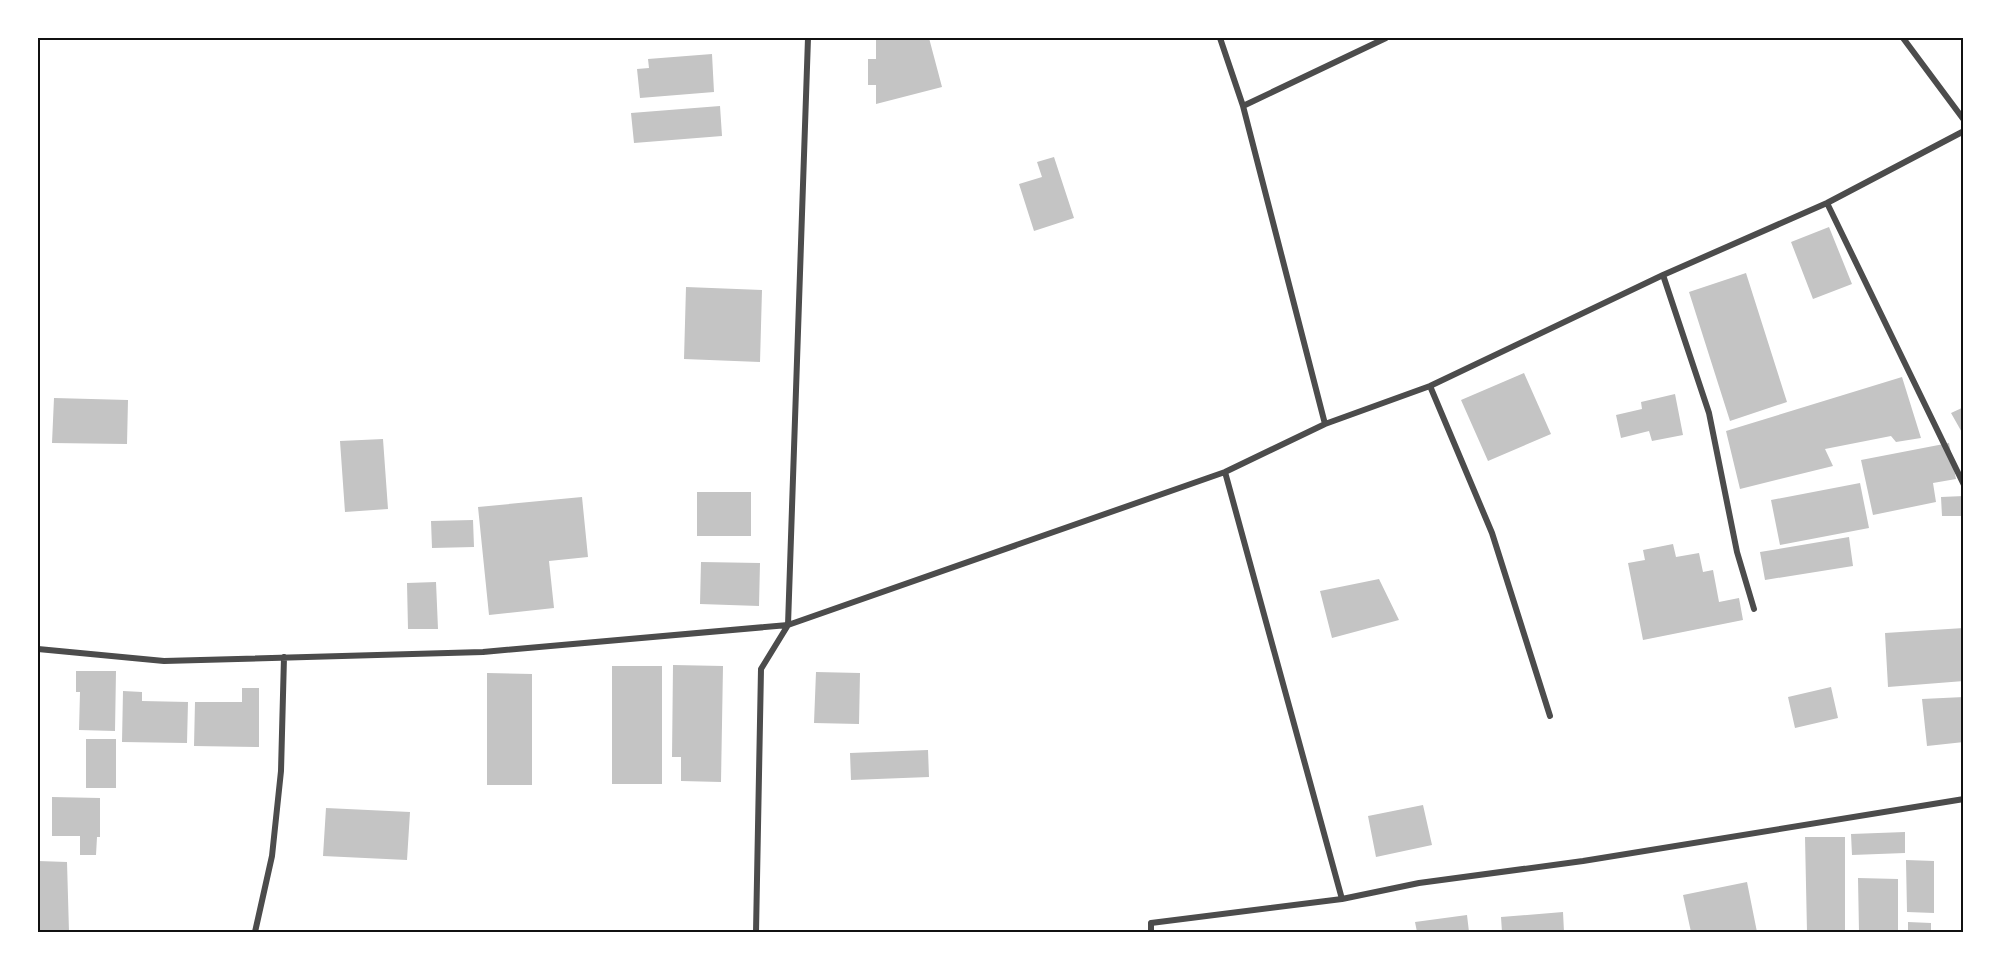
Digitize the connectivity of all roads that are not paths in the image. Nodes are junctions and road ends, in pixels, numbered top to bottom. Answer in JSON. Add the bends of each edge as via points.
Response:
{"nodes":[{"id":1,"x":808,"y":38,"type":"edge"},
{"id":2,"x":1220,"y":38,"type":"edge"},
{"id":3,"x":1386,"y":38,"type":"edge"},
{"id":4,"x":1903,"y":38,"type":"edge"},
{"id":5,"x":1243,"y":106,"type":"junction"},
{"id":6,"x":1964,"y":120,"type":"edge"},
{"id":7,"x":1964,"y":131,"type":"edge"},
{"id":8,"x":1827,"y":203,"type":"junction"},
{"id":9,"x":1663,"y":274,"type":"junction"},
{"id":10,"x":1430,"y":386,"type":"junction"},
{"id":11,"x":1325,"y":424,"type":"junction"},
{"id":12,"x":1225,"y":472,"type":"junction"},
{"id":13,"x":1964,"y":485,"type":"edge"},
{"id":14,"x":1754,"y":609,"type":"dead end"},
{"id":15,"x":788,"y":625,"type":"junction"},
{"id":16,"x":38,"y":649,"type":"edge"},
{"id":17,"x":284,"y":657,"type":"junction"},
{"id":18,"x":1550,"y":716,"type":"dead end"},
{"id":19,"x":1964,"y":799,"type":"edge"},
{"id":20,"x":1342,"y":899,"type":"junction"},
{"id":21,"x":255,"y":933,"type":"edge"},
{"id":22,"x":756,"y":933,"type":"edge"},
{"id":23,"x":1151,"y":933,"type":"edge"}],
"edges":[{"from":1,"to":15,"type":"street"},
{"from":2,"to":5,"type":"street"},
{"from":3,"to":5,"type":"street"},
{"from":4,"to":6,"type":"street"},
{"from":5,"to":11,"type":"street"},
{"from":7,"to":8,"type":"street"},
{"from":8,"to":9,"type":"street"},
{"from":8,"to":13,"type":"street"},
{"from":9,"to":10,"type":"street"},
{"from":9,"to":14,"type":"street","via":[[1709,413],[1737,552]]},
{"from":10,"to":11,"type":"street"},
{"from":10,"to":18,"type":"street","via":[[1492,533]]},
{"from":11,"to":12,"type":"street"},
{"from":12,"to":15,"type":"street"},
{"from":12,"to":20,"type":"street"},
{"from":15,"to":17,"type":"street","via":[[483,652]]},
{"from":15,"to":22,"type":"street","via":[[761,669]]},
{"from":16,"to":17,"type":"street","via":[[164,661]]},
{"from":17,"to":21,"type":"street","via":[[281,771],[272,856]]},
{"from":19,"to":20,"type":"street","via":[[1583,861],[1419,883]]},
{"from":20,"to":23,"type":"street","via":[[1151,923]]}]}
